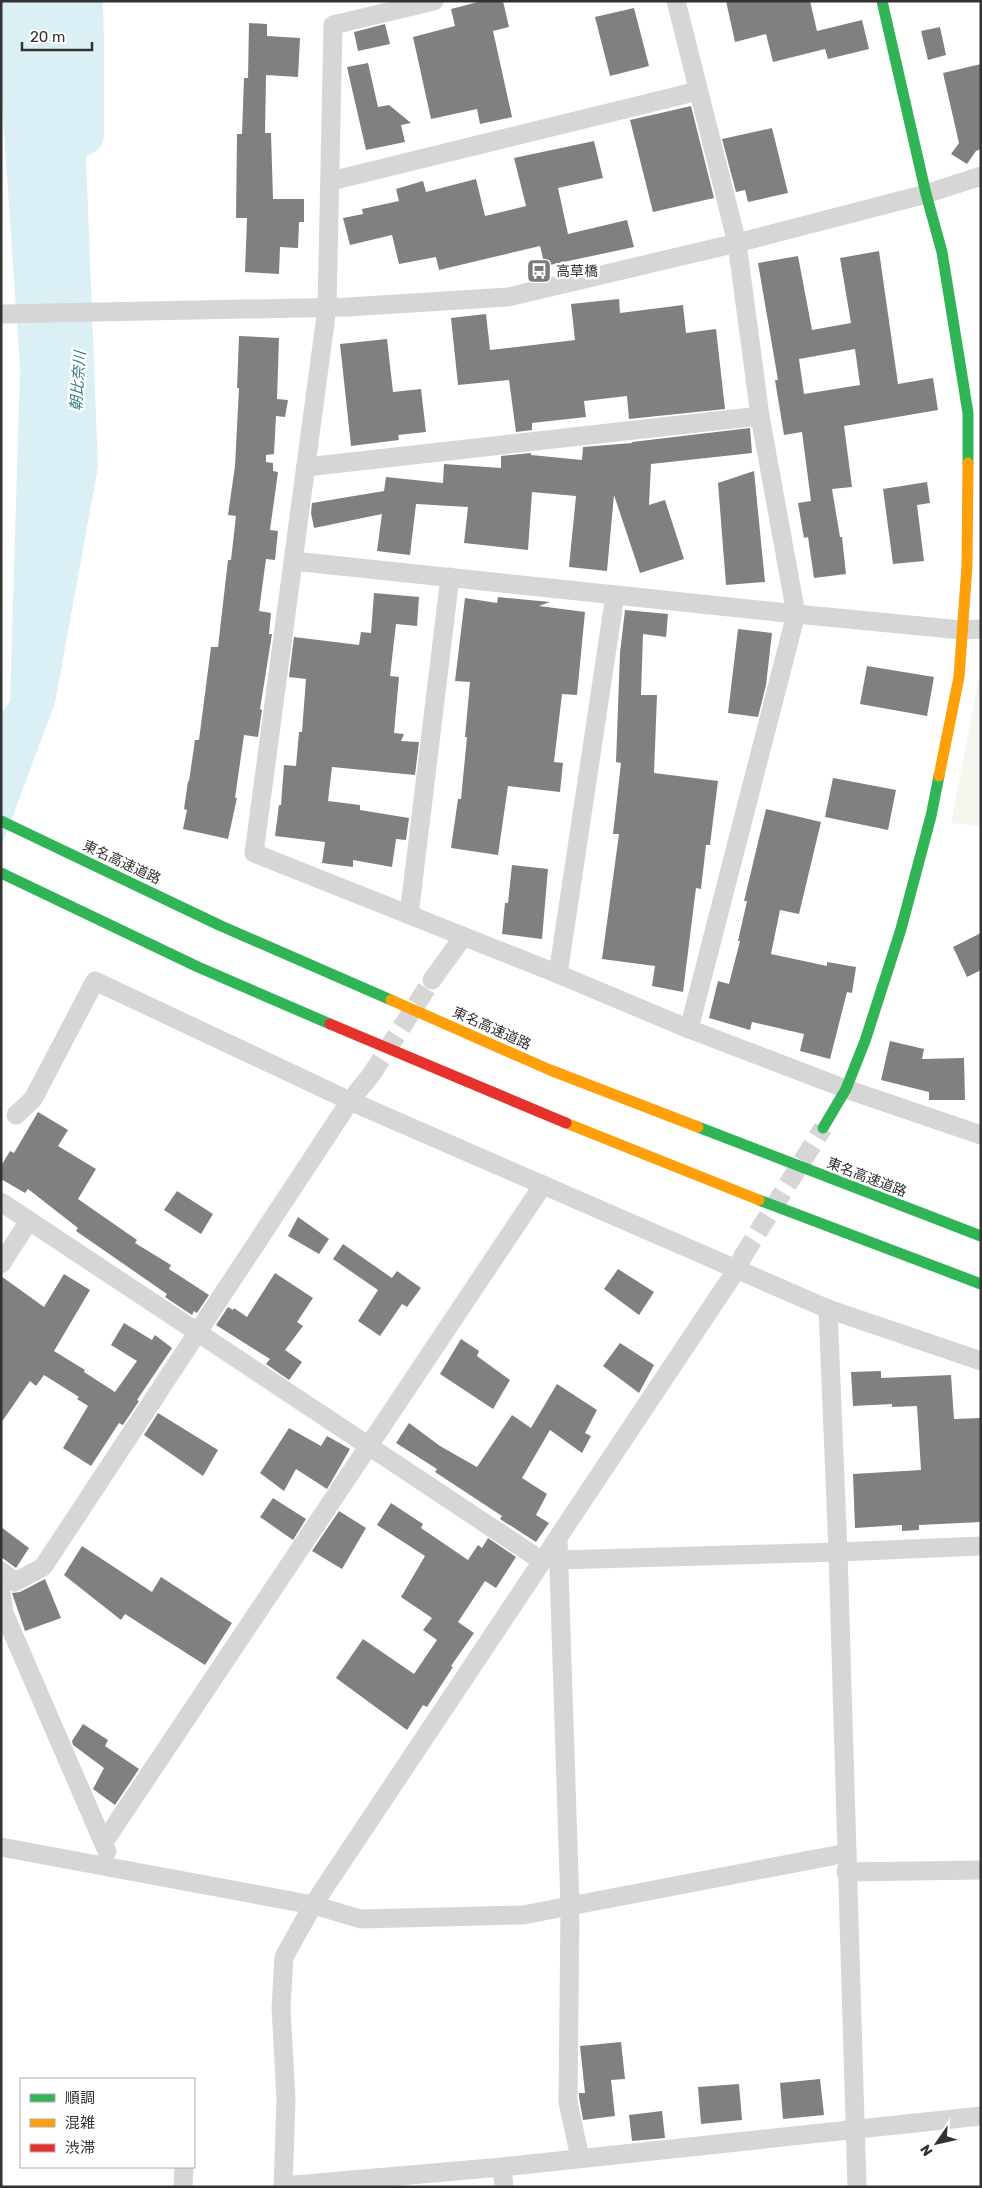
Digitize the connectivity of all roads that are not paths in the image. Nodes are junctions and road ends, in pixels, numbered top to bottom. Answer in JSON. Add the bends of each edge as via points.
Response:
{"nodes":[{"id":1,"x":434,"y":1,"type":"edge"},
{"id":2,"x":676,"y":1,"type":"edge"},
{"id":3,"x":882,"y":1,"type":"edge"},
{"id":4,"x":698,"y":91,"type":"junction"},
{"id":5,"x":981,"y":176,"type":"edge"},
{"id":6,"x":331,"y":181,"type":"junction"},
{"id":7,"x":926,"y":194,"type":"junction"},
{"id":8,"x":737,"y":243,"type":"junction"},
{"id":9,"x":327,"y":308,"type":"junction"},
{"id":10,"x":1,"y":314,"type":"edge"},
{"id":11,"x":760,"y":416,"type":"junction"},
{"id":12,"x":306,"y":467,"type":"junction"},
{"id":13,"x":293,"y":561,"type":"junction"},
{"id":14,"x":450,"y":577,"type":"junction"},
{"id":15,"x":615,"y":595,"type":"junction"},
{"id":16,"x":796,"y":614,"type":"junction"},
{"id":17,"x":972,"y":630,"type":"edge"},
{"id":18,"x":1,"y":821,"type":"edge"},
{"id":19,"x":1,"y":873,"type":"edge"},
{"id":20,"x":409,"y":915,"type":"junction"},
{"id":21,"x":463,"y":937,"type":"junction"},
{"id":22,"x":558,"y":974,"type":"junction"},
{"id":23,"x":432,"y":980,"type":"tunnel mouth"},
{"id":24,"x":689,"y":1028,"type":"junction"},
{"id":25,"x":371,"y":1076,"type":"tunnel mouth"},
{"id":26,"x":846,"y":1089,"type":"junction"},
{"id":27,"x":350,"y":1101,"type":"junction"},
{"id":28,"x":16,"y":1115,"type":"dead end"},
{"id":29,"x":823,"y":1128,"type":"tunnel mouth"},
{"id":30,"x":981,"y":1135,"type":"edge"},
{"id":31,"x":543,"y":1185,"type":"junction"},
{"id":32,"x":875,"y":1197,"type":"junction"},
{"id":33,"x":1,"y":1202,"type":"edge"},
{"id":34,"x":29,"y":1221,"type":"junction"},
{"id":35,"x":981,"y":1223,"type":"edge"},
{"id":36,"x":981,"y":1236,"type":"edge"},
{"id":37,"x":740,"y":1263,"type":"junction"},
{"id":38,"x":1,"y":1264,"type":"edge"},
{"id":39,"x":981,"y":1284,"type":"edge"},
{"id":40,"x":828,"y":1309,"type":"junction"},
{"id":41,"x":197,"y":1333,"type":"junction"},
{"id":42,"x":981,"y":1361,"type":"edge"},
{"id":43,"x":369,"y":1446,"type":"junction"},
{"id":44,"x":981,"y":1546,"type":"edge"},
{"id":45,"x":838,"y":1552,"type":"junction"},
{"id":46,"x":551,"y":1560,"type":"junction"},
{"id":47,"x":1,"y":1571,"type":"edge"},
{"id":48,"x":1,"y":1593,"type":"edge"},
{"id":49,"x":104,"y":1842,"type":"junction"},
{"id":50,"x":1,"y":1847,"type":"edge"},
{"id":51,"x":847,"y":1853,"type":"junction"},
{"id":52,"x":115,"y":1868,"type":"junction"},
{"id":53,"x":981,"y":1870,"type":"edge"},
{"id":54,"x":846,"y":1872,"type":"junction"},
{"id":55,"x":313,"y":1905,"type":"junction"},
{"id":56,"x":570,"y":1906,"type":"junction"},
{"id":57,"x":981,"y":2116,"type":"edge"},
{"id":58,"x":854,"y":2129,"type":"junction"},
{"id":59,"x":580,"y":2158,"type":"junction"},
{"id":60,"x":502,"y":2167,"type":"junction"},
{"id":61,"x":184,"y":2168,"type":"edge"},
{"id":62,"x":183,"y":2187,"type":"edge"},
{"id":63,"x":283,"y":2187,"type":"edge"},
{"id":64,"x":504,"y":2187,"type":"edge"},
{"id":65,"x":857,"y":2187,"type":"edge"}],
"edges":[{"from":1,"to":6,"type":"street","via":[[333,25]]},
{"from":2,"to":4,"type":"street"},
{"from":3,"to":7,"type":"main road"},
{"from":4,"to":6,"type":"street"},
{"from":4,"to":8,"type":"street"},
{"from":5,"to":7,"type":"street"},
{"from":6,"to":9,"type":"street"},
{"from":7,"to":8,"type":"street"},
{"from":7,"to":17,"type":"main road","via":[[942,252],[968,412],[967,557]]},
{"from":8,"to":9,"type":"street","via":[[508,297]]},
{"from":8,"to":11,"type":"street"},
{"from":9,"to":10,"type":"street"},
{"from":9,"to":12,"type":"street"},
{"from":11,"to":12,"type":"street"},
{"from":11,"to":16,"type":"street"},
{"from":12,"to":13,"type":"street"},
{"from":13,"to":14,"type":"street"},
{"from":13,"to":20,"type":"street","via":[[254,853]]},
{"from":14,"to":15,"type":"street"},
{"from":14,"to":20,"type":"street"},
{"from":15,"to":16,"type":"street"},
{"from":15,"to":22,"type":"street"},
{"from":16,"to":17,"type":"street"},
{"from":16,"to":24,"type":"street"},
{"from":17,"to":26,"type":"main road","via":[[959,677],[931,816],[884,985]]},
{"from":18,"to":32,"type":"main road","name":"東名高速道路","via":[[228,929],[550,1070]]},
{"from":19,"to":39,"type":"main road","via":[[206,971],[492,1093],[677,1168]]},
{"from":20,"to":21,"type":"street"},
{"from":21,"to":22,"type":"street"},
{"from":21,"to":23,"type":"street"},
{"from":22,"to":24,"type":"street"},
{"from":24,"to":26,"type":"street"},
{"from":25,"to":27,"type":"street"},
{"from":26,"to":29,"type":"main road"},
{"from":26,"to":30,"type":"street"},
{"from":27,"to":28,"type":"street","via":[[95,981],[33,1099]]},
{"from":27,"to":31,"type":"street"},
{"from":27,"to":41,"type":"street"},
{"from":31,"to":37,"type":"street"},
{"from":31,"to":43,"type":"street"},
{"from":32,"to":35,"type":"main road"},
{"from":32,"to":36,"type":"main road","name":"東名高速道路"},
{"from":33,"to":34,"type":"street"},
{"from":34,"to":38,"type":"street"},
{"from":34,"to":41,"type":"street"},
{"from":37,"to":40,"type":"street"},
{"from":37,"to":46,"type":"street","via":[[558,1539]]},
{"from":40,"to":42,"type":"street"},
{"from":40,"to":45,"type":"street"},
{"from":41,"to":43,"type":"street"},
{"from":41,"to":47,"type":"street","via":[[44,1567],[15,1582]]},
{"from":43,"to":46,"type":"street"},
{"from":43,"to":49,"type":"street"},
{"from":44,"to":45,"type":"street"},
{"from":45,"to":46,"type":"street"},
{"from":45,"to":51,"type":"street"},
{"from":46,"to":55,"type":"street"},
{"from":46,"to":56,"type":"street"},
{"from":48,"to":49,"type":"street","via":[[4,1613]]},
{"from":49,"to":52,"type":"street"},
{"from":50,"to":52,"type":"street"},
{"from":51,"to":54,"type":"street"},
{"from":51,"to":56,"type":"street"},
{"from":52,"to":55,"type":"street"},
{"from":53,"to":54,"type":"street"},
{"from":54,"to":58,"type":"street"},
{"from":55,"to":56,"type":"street","via":[[361,1919],[523,1915]]},
{"from":55,"to":63,"type":"street","via":[[284,1957],[281,2008],[286,2100]]},
{"from":56,"to":59,"type":"street","via":[[568,2102]]},
{"from":57,"to":58,"type":"street"},
{"from":58,"to":59,"type":"street"},
{"from":58,"to":65,"type":"street"},
{"from":59,"to":60,"type":"street"},
{"from":60,"to":63,"type":"street"},
{"from":60,"to":64,"type":"street"},
{"from":61,"to":62,"type":"street"}]}
